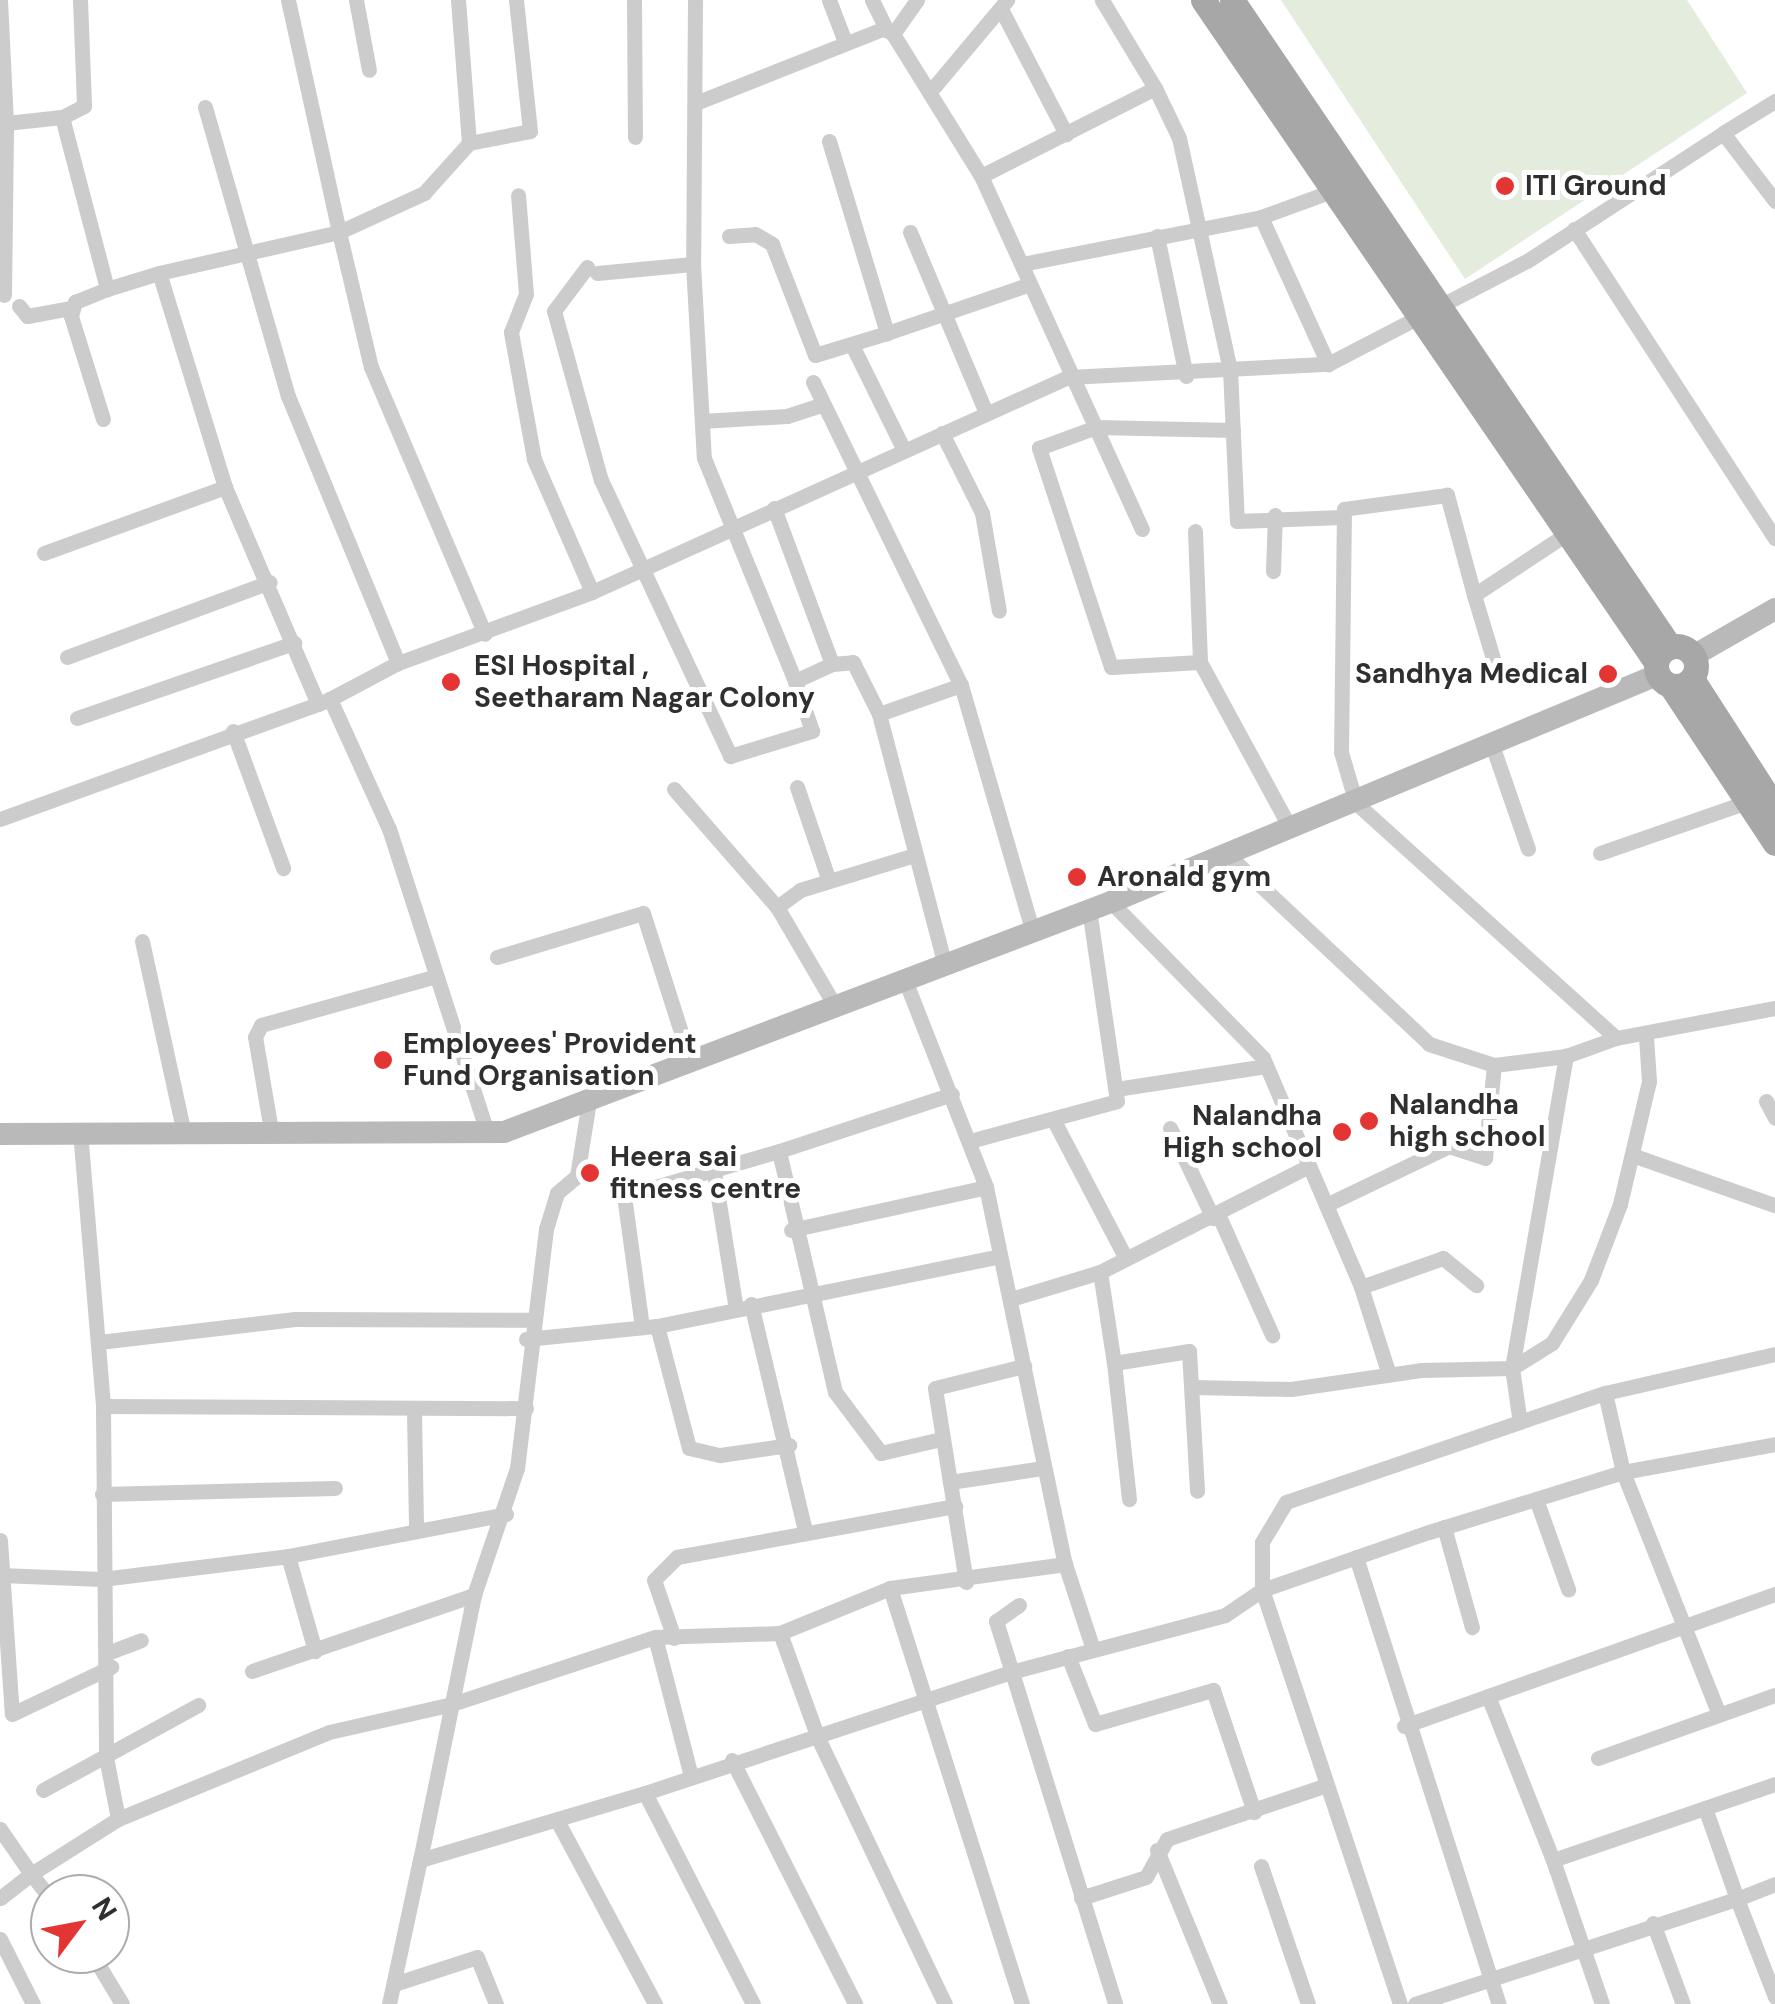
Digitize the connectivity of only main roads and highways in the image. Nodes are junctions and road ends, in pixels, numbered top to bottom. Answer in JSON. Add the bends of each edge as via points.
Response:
{"nodes":[{"id":1,"x":1204,"y":0,"type":"edge"},
{"id":2,"x":1232,"y":0,"type":"edge"},
{"id":3,"x":1673,"y":668,"type":"junction"},
{"id":4,"x":1775,"y":808,"type":"edge"},
{"id":5,"x":1775,"y":843,"type":"edge"}],
"edges":[{"from":1,"to":3,"type":"main road","via":[[1563,536]]},
{"from":2,"to":3,"type":"main road","via":[[1443,308]]},
{"from":3,"to":4,"type":"main road"},
{"from":3,"to":5,"type":"main road"}]}
